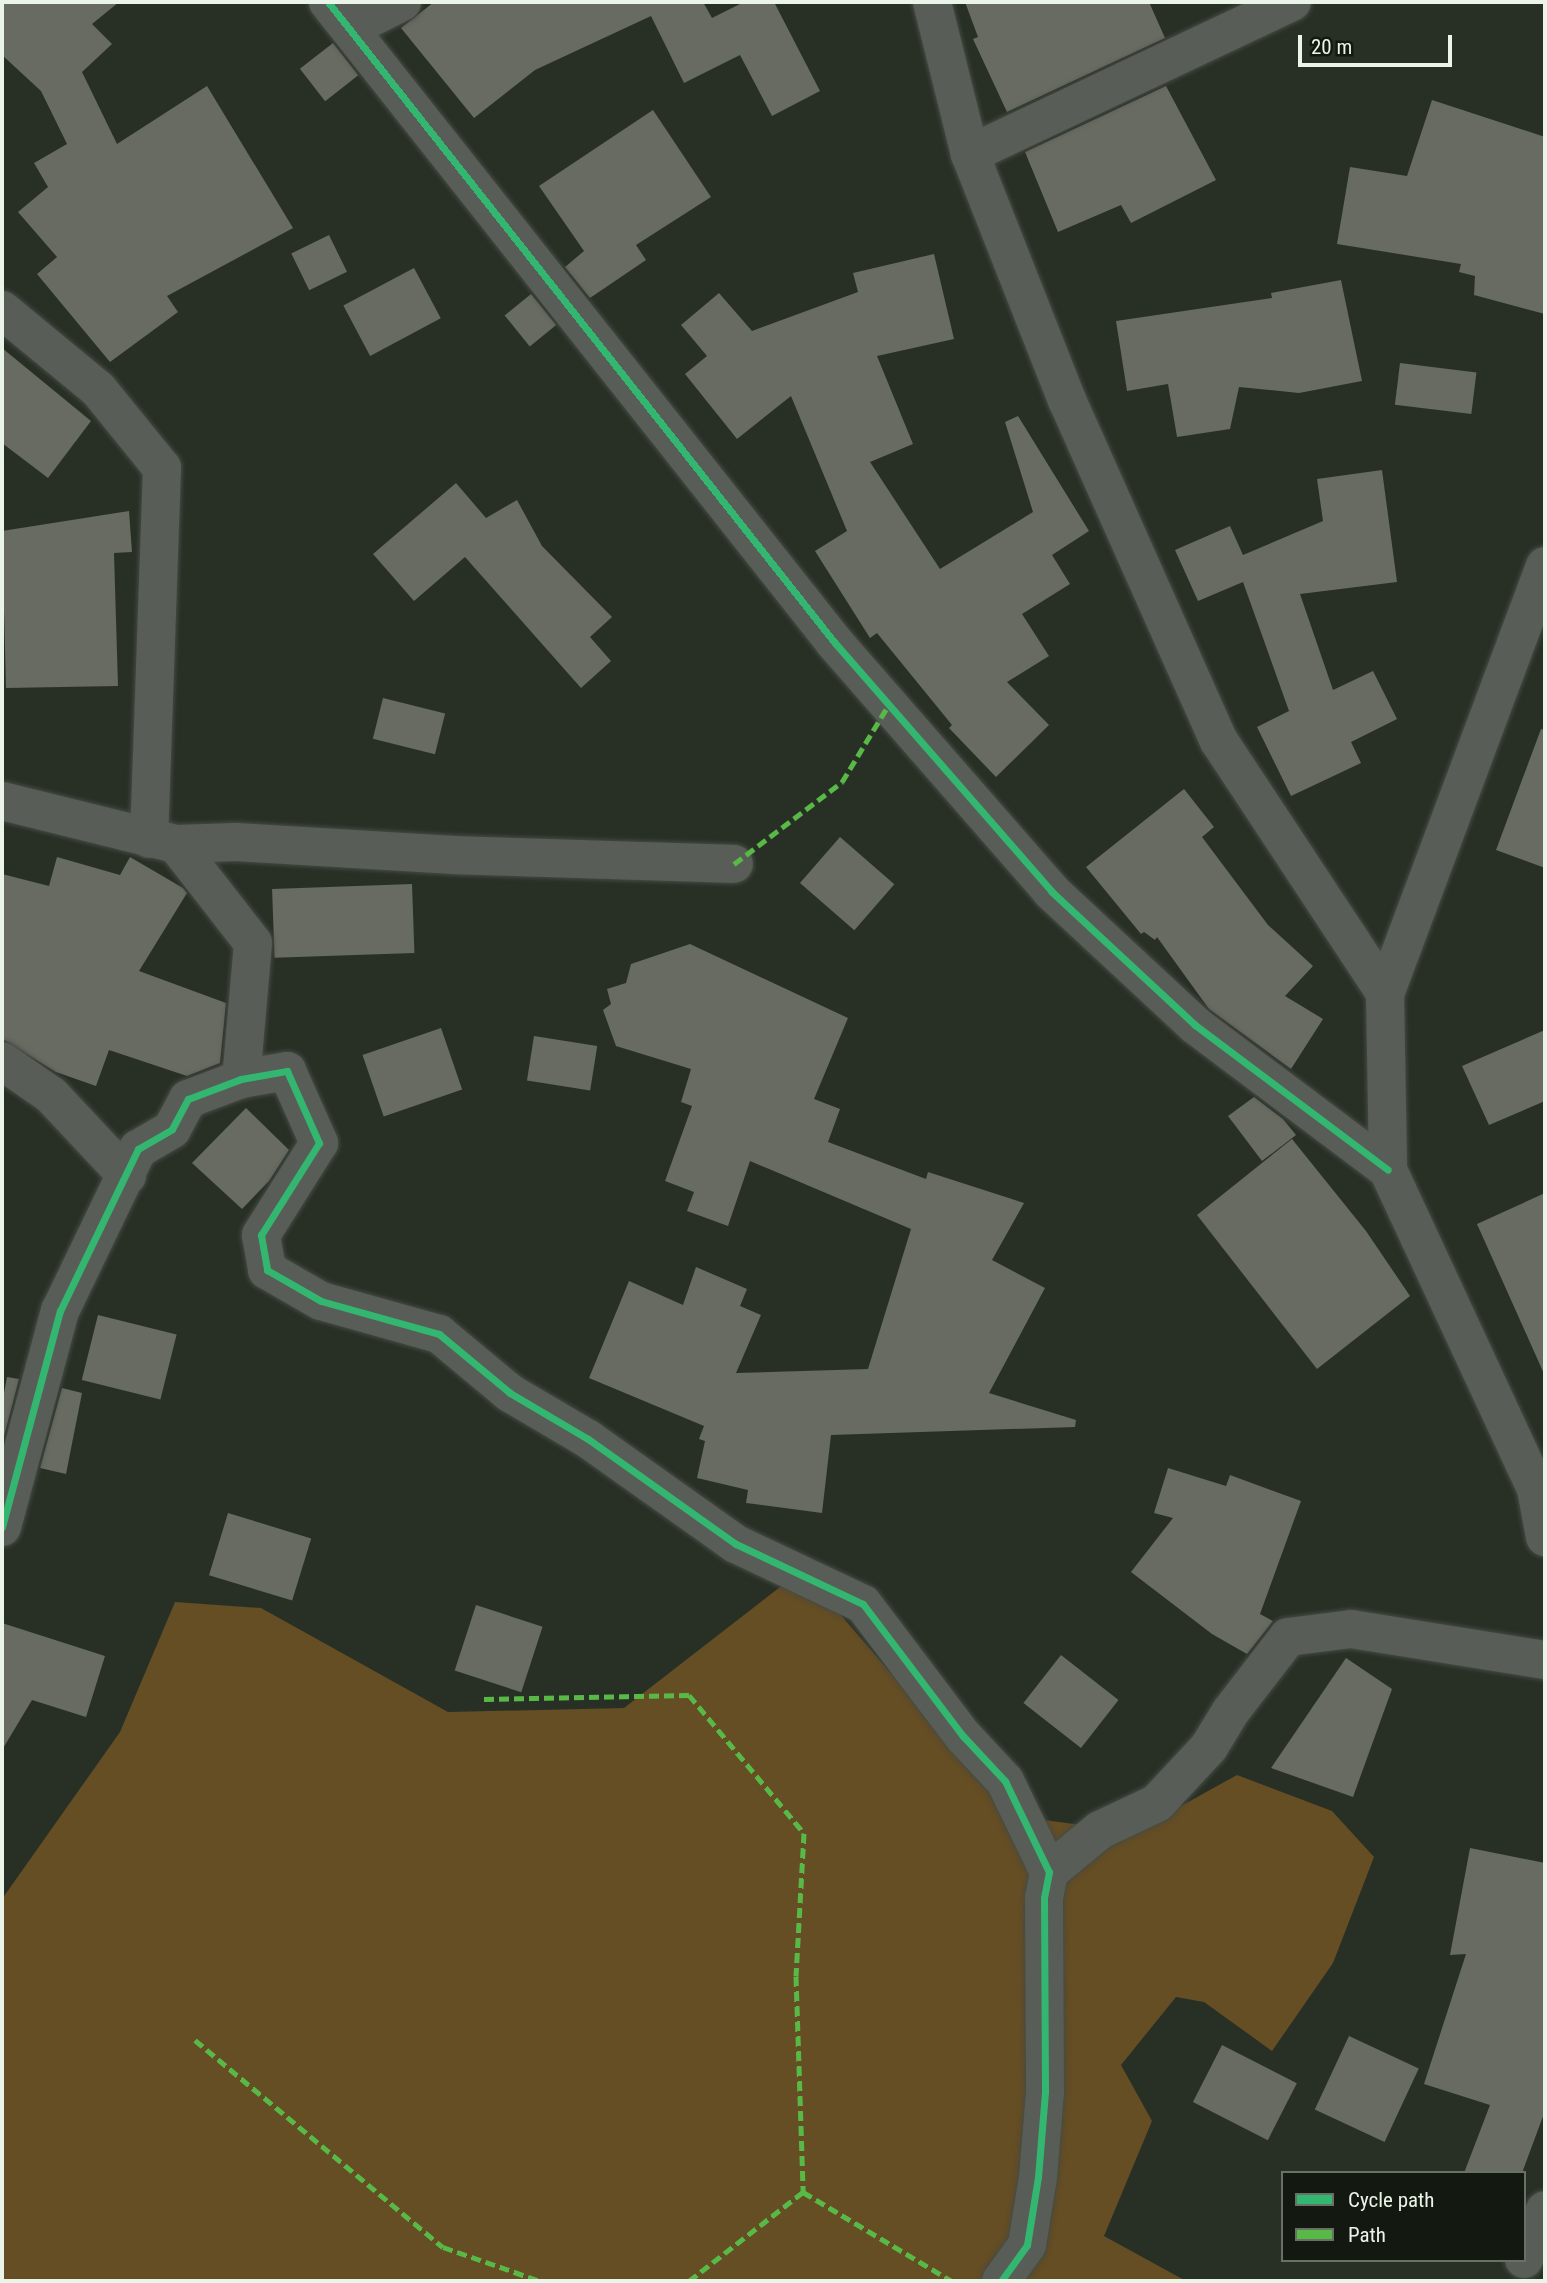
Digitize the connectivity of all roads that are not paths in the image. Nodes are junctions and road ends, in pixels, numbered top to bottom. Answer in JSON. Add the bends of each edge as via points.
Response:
{"nodes":[{"id":1,"x":402,"y":2,"type":"edge"},
{"id":2,"x":933,"y":2,"type":"edge"},
{"id":3,"x":1292,"y":2,"type":"edge"},
{"id":4,"x":340,"y":15,"type":"edge"},
{"id":5,"x":970,"y":154,"type":"junction"},
{"id":6,"x":2,"y":310,"type":"edge"},
{"id":7,"x":1545,"y":566,"type":"edge"},
{"id":8,"x":2,"y":801,"type":"edge"},
{"id":9,"x":162,"y":841,"type":"junction"},
{"id":10,"x":734,"y":864,"type":"dead end"},
{"id":11,"x":1385,"y":993,"type":"junction"},
{"id":12,"x":2,"y":1061,"type":"edge"},
{"id":13,"x":241,"y":1079,"type":"junction"},
{"id":14,"x":1388,"y":1170,"type":"junction"},
{"id":15,"x":127,"y":1176,"type":"junction"},
{"id":16,"x":3,"y":1517,"type":"edge"},
{"id":17,"x":1545,"y":1536,"type":"edge"},
{"id":18,"x":1545,"y":1660,"type":"edge"},
{"id":19,"x":1049,"y":1872,"type":"junction"},
{"id":20,"x":1545,"y":2210,"type":"edge"},
{"id":21,"x":1526,"y":2255,"type":"edge"},
{"id":22,"x":1523,"y":2262,"type":"edge"},
{"id":23,"x":1001,"y":2281,"type":"edge"},
{"id":24,"x":1515,"y":2281,"type":"edge"}],
"edges":[{"from":1,"to":4,"type":"street"},
{"from":2,"to":5,"type":"street"},
{"from":3,"to":5,"type":"street"},
{"from":4,"to":14,"type":"street","via":[[835,643],[1052,892],[1195,1025]]},
{"from":5,"to":11,"type":"street","via":[[1067,400],[1219,741]]},
{"from":6,"to":9,"type":"street","via":[[98,388],[162,468]]},
{"from":7,"to":11,"type":"street"},
{"from":8,"to":9,"type":"street","via":[[29,804]]},
{"from":9,"to":10,"type":"street"},
{"from":9,"to":13,"type":"street","via":[[253,943]]},
{"from":11,"to":14,"type":"street"},
{"from":12,"to":15,"type":"street","via":[[51,1095]]},
{"from":13,"to":15,"type":"street","via":[[188,1099],[172,1129],[138,1149]]},
{"from":13,"to":19,"type":"street","via":[[288,1071],[320,1143],[261,1235],[267,1270],[321,1301],[439,1334],[510,1393],[588,1439],[736,1544],[863,1604],[963,1736],[1005,1781]]},
{"from":14,"to":17,"type":"street","via":[[1536,1489]]},
{"from":15,"to":16,"type":"street","via":[[60,1311]]},
{"from":18,"to":19,"type":"street","via":[[1351,1629],[1289,1637],[1209,1747],[1157,1803],[1100,1830]]},
{"from":19,"to":23,"type":"street","via":[[1044,1898],[1045,2092],[1038,2177],[1027,2245]]},
{"from":20,"to":21,"type":"street"},
{"from":22,"to":24,"type":"street"}]}
